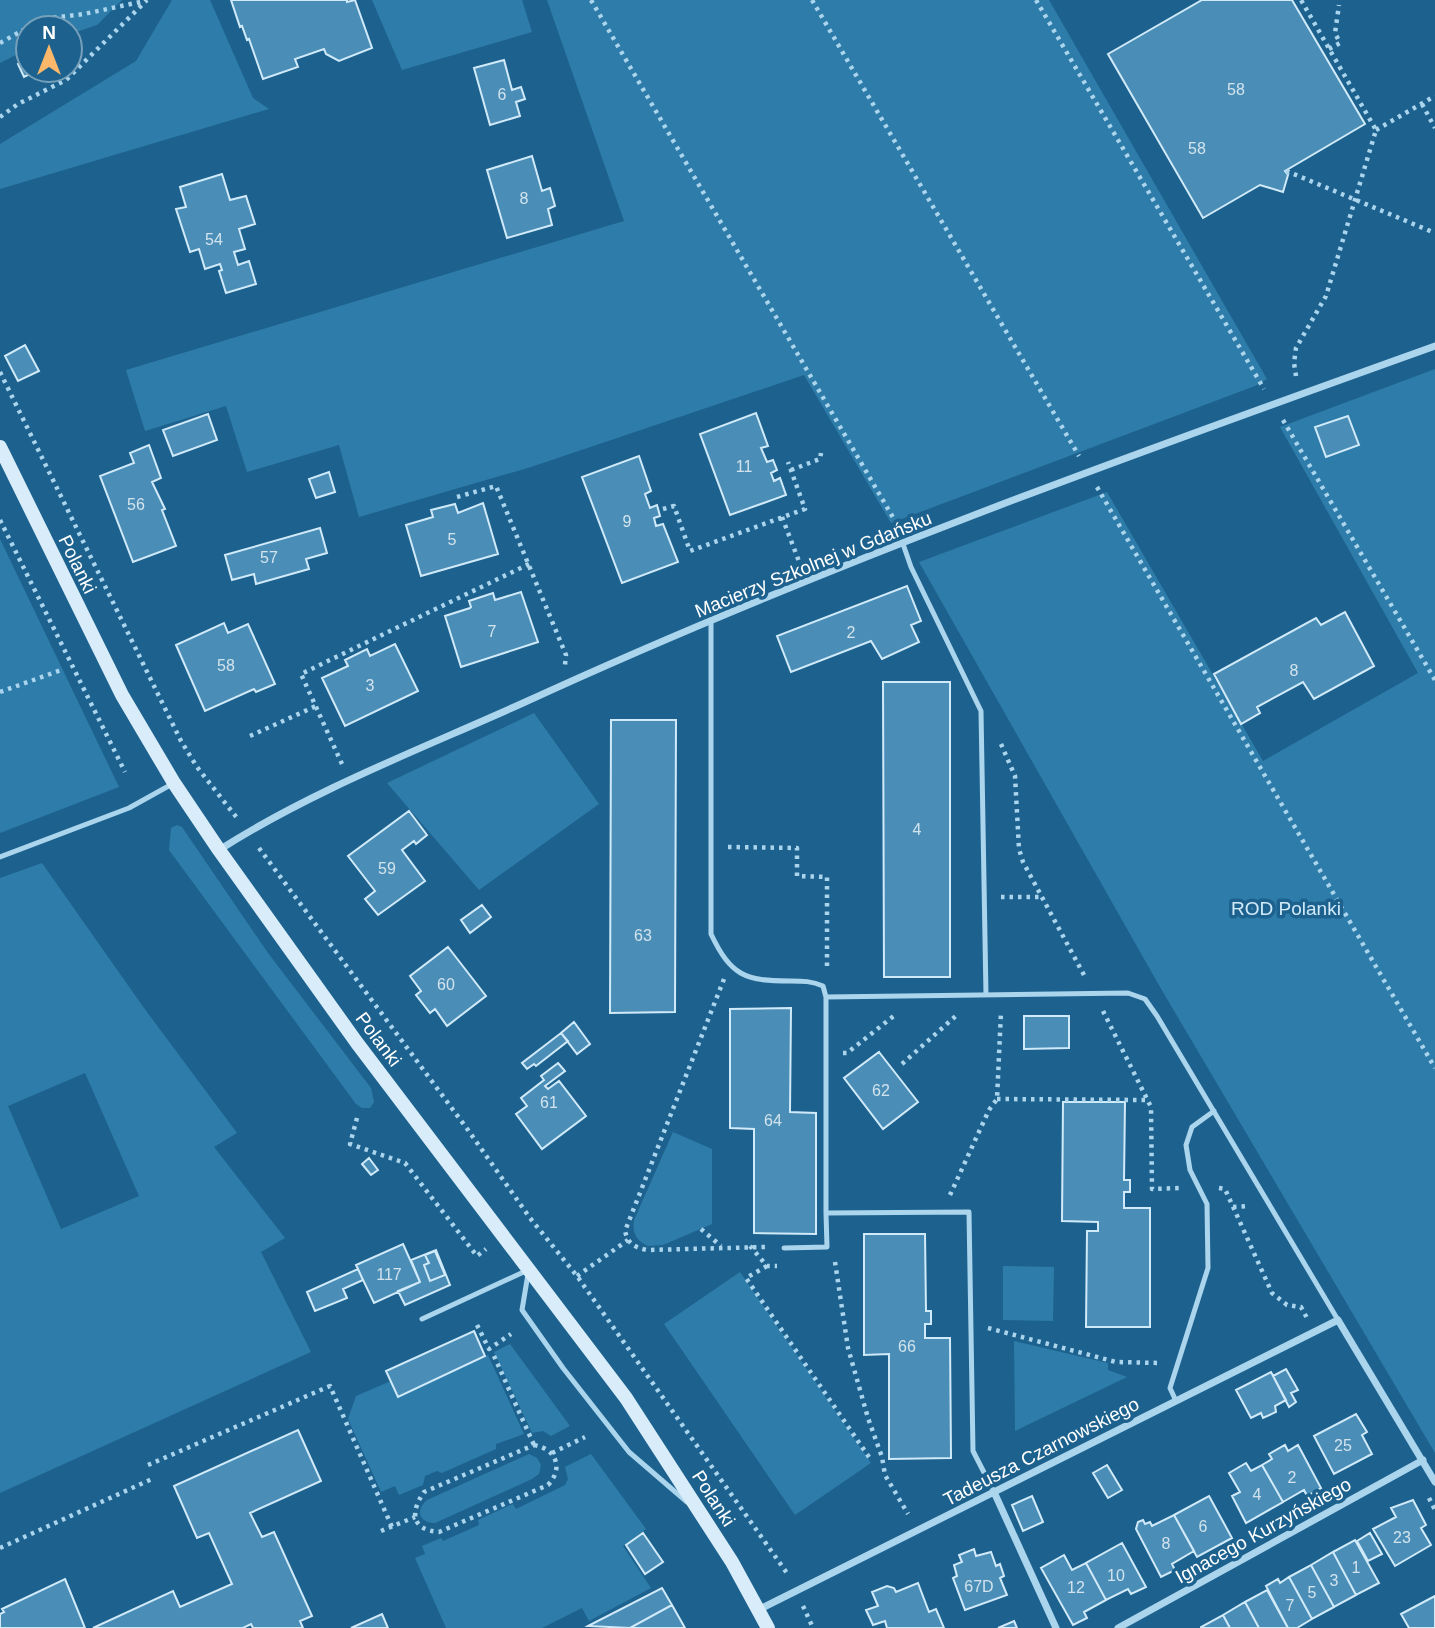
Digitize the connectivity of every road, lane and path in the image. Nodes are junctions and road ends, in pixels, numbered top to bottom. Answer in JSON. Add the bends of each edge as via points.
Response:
{"nodes":[{"id":1,"x":146,"y":0,"type":"edge"},
{"id":2,"x":591,"y":0,"type":"edge"},
{"id":3,"x":812,"y":0,"type":"edge"},
{"id":4,"x":1036,"y":0,"type":"edge"},
{"id":5,"x":1301,"y":0,"type":"edge"},
{"id":6,"x":1339,"y":5,"type":"dead end"},
{"id":7,"x":0,"y":43,"type":"edge"},
{"id":8,"x":1329,"y":49,"type":"junction"},
{"id":9,"x":1435,"y":96,"type":"edge"},
{"id":10,"x":1422,"y":104,"type":"junction"},
{"id":11,"x":0,"y":117,"type":"edge"},
{"id":12,"x":1435,"y":128,"type":"edge"},
{"id":13,"x":1377,"y":130,"type":"junction"},
{"id":14,"x":1286,"y":173,"type":"dead end"},
{"id":15,"x":1356,"y":200,"type":"junction"},
{"id":16,"x":1435,"y":233,"type":"edge"},
{"id":17,"x":1435,"y":346,"type":"edge"},
{"id":18,"x":0,"y":372,"type":"edge"},
{"id":19,"x":1300,"y":394,"type":"junction"},
{"id":20,"x":1273,"y":404,"type":"junction"},
{"id":21,"x":0,"y":447,"type":"edge"},
{"id":22,"x":821,"y":453,"type":"dead end"},
{"id":23,"x":788,"y":462,"type":"dead end"},
{"id":24,"x":791,"y":470,"type":"junction"},
{"id":25,"x":1088,"y":473,"type":"junction"},
{"id":26,"x":457,"y":497,"type":"dead end"},
{"id":27,"x":663,"y":509,"type":"dead end"},
{"id":28,"x":782,"y":517,"type":"junction"},
{"id":29,"x":0,"y":520,"type":"edge"},
{"id":30,"x":903,"y":544,"type":"junction"},
{"id":31,"x":799,"y":560,"type":"dead end"},
{"id":32,"x":529,"y":565,"type":"junction"},
{"id":33,"x":711,"y":621,"type":"junction"},
{"id":34,"x":566,"y":655,"type":"dead end"},
{"id":35,"x":64,"y":669,"type":"dead end"},
{"id":36,"x":1435,"y":680,"type":"edge"},
{"id":37,"x":0,"y":692,"type":"edge"},
{"id":38,"x":316,"y":706,"type":"junction"},
{"id":39,"x":981,"y":711,"type":"junction"},
{"id":40,"x":250,"y":736,"type":"dead end"},
{"id":41,"x":340,"y":759,"type":"dead end"},
{"id":42,"x":125,"y":772,"type":"dead end"},
{"id":43,"x":174,"y":783,"type":"junction"},
{"id":44,"x":247,"y":832,"type":"junction"},
{"id":45,"x":736,"y":847,"type":"dead end"},
{"id":46,"x":219,"y":850,"type":"junction"},
{"id":47,"x":0,"y":857,"type":"edge"},
{"id":48,"x":985,"y":897,"type":"junction"},
{"id":49,"x":1042,"y":897,"type":"junction"},
{"id":50,"x":729,"y":965,"type":"junction"},
{"id":51,"x":823,"y":986,"type":"junction"},
{"id":52,"x":1094,"y":993,"type":"junction"},
{"id":53,"x":1002,"y":994,"type":"junction"},
{"id":54,"x":920,"y":995,"type":"junction"},
{"id":55,"x":983,"y":995,"type":"junction"},
{"id":56,"x":826,"y":997,"type":"junction"},
{"id":57,"x":826,"y":1054,"type":"junction"},
{"id":58,"x":902,"y":1064,"type":"dead end"},
{"id":59,"x":1435,"y":1068,"type":"edge"},
{"id":60,"x":997,"y":1099,"type":"junction"},
{"id":61,"x":1147,"y":1100,"type":"junction"},
{"id":62,"x":1213,"y":1111,"type":"junction"},
{"id":63,"x":357,"y":1118,"type":"dead end"},
{"id":64,"x":1199,"y":1188,"type":"junction"},
{"id":65,"x":942,"y":1212,"type":"junction"},
{"id":66,"x":826,"y":1213,"type":"junction"},
{"id":67,"x":701,"y":1228,"type":"dead end"},
{"id":68,"x":628,"y":1240,"type":"junction"},
{"id":69,"x":722,"y":1247,"type":"junction"},
{"id":70,"x":784,"y":1248,"type":"joint"},
{"id":71,"x":477,"y":1256,"type":"dead end"},
{"id":72,"x":837,"y":1265,"type":"dead end"},
{"id":73,"x":767,"y":1266,"type":"dead end"},
{"id":74,"x":528,"y":1270,"type":"junction"},
{"id":75,"x":577,"y":1276,"type":"junction"},
{"id":76,"x":422,"y":1319,"type":"dead end"},
{"id":77,"x":1338,"y":1320,"type":"junction"},
{"id":78,"x":971,"y":1324,"type":"junction"},
{"id":79,"x":477,"y":1325,"type":"dead end"},
{"id":80,"x":1315,"y":1332,"type":"junction"},
{"id":81,"x":511,"y":1334,"type":"dead end"},
{"id":82,"x":494,"y":1356,"type":"dead end"},
{"id":83,"x":1177,"y":1364,"type":"junction"},
{"id":84,"x":1176,"y":1401,"type":"junction"},
{"id":85,"x":585,"y":1437,"type":"dead end"},
{"id":86,"x":534,"y":1445,"type":"junction"},
{"id":87,"x":552,"y":1452,"type":"junction"},
{"id":88,"x":870,"y":1460,"type":"dead end"},
{"id":89,"x":1423,"y":1460,"type":"junction"},
{"id":90,"x":148,"y":1465,"type":"dead end"},
{"id":91,"x":1410,"y":1467,"type":"junction"},
{"id":92,"x":152,"y":1479,"type":"dead end"},
{"id":93,"x":1435,"y":1482,"type":"edge"},
{"id":94,"x":994,"y":1492,"type":"junction"},
{"id":95,"x":1435,"y":1510,"type":"edge"},
{"id":96,"x":908,"y":1514,"type":"dead end"},
{"id":97,"x":415,"y":1517,"type":"junction"},
{"id":98,"x":704,"y":1517,"type":"junction"},
{"id":99,"x":392,"y":1527,"type":"junction"},
{"id":100,"x":381,"y":1531,"type":"dead end"},
{"id":101,"x":0,"y":1548,"type":"edge"},
{"id":102,"x":785,"y":1568,"type":"dead end"},
{"id":103,"x":804,"y":1607,"type":"dead end"},
{"id":104,"x":758,"y":1610,"type":"junction"},
{"id":105,"x":768,"y":1628,"type":"edge"},
{"id":106,"x":813,"y":1628,"type":"edge"},
{"id":107,"x":1056,"y":1628,"type":"edge"},
{"id":108,"x":1118,"y":1628,"type":"edge"}],
"edges":[{"from":1,"to":7,"type":"path","via":[[43,19]]},
{"from":1,"to":11,"type":"path","via":[[66,80]]},
{"from":2,"to":30,"type":"path","via":[[894,516]]},
{"from":3,"to":25,"type":"path"},
{"from":4,"to":20,"type":"path"},
{"from":5,"to":8,"type":"path"},
{"from":6,"to":8,"type":"path","via":[[1335,33],[1340,43]]},
{"from":8,"to":13,"type":"path"},
{"from":9,"to":10,"type":"path"},
{"from":10,"to":12,"type":"path"},
{"from":10,"to":13,"type":"path"},
{"from":13,"to":15,"type":"path"},
{"from":14,"to":15,"type":"path"},
{"from":15,"to":16,"type":"path"},
{"from":15,"to":19,"type":"path","via":[[1326,296],[1296,348]]},
{"from":17,"to":19,"type":"street","name":"Macierzy Szkolnej w Gdańsku"},
{"from":18,"to":44,"type":"path","via":[[181,741]]},
{"from":19,"to":20,"type":"street","name":"Macierzy Szkolnej w Gdańsku"},
{"from":20,"to":25,"type":"street","name":"Macierzy Szkolnej w Gdańsku"},
{"from":20,"to":36,"type":"path"},
{"from":21,"to":43,"type":"street","name":"Polanki","via":[[122,695]]},
{"from":22,"to":24,"type":"path","via":[[820,459]]},
{"from":23,"to":24,"type":"path"},
{"from":24,"to":28,"type":"path","via":[[805,509]]},
{"from":25,"to":30,"type":"street","name":"Macierzy Szkolnej w Gdańsku"},
{"from":25,"to":59,"type":"path"},
{"from":26,"to":32,"type":"path","via":[[496,486]]},
{"from":27,"to":28,"type":"path","via":[[674,506],[690,551]]},
{"from":28,"to":31,"type":"path"},
{"from":29,"to":42,"type":"path"},
{"from":30,"to":33,"type":"street","name":"Macierzy Szkolnej w Gdańsku"},
{"from":30,"to":39,"type":"lane"},
{"from":32,"to":34,"type":"path"},
{"from":32,"to":38,"type":"path","via":[[301,674]]},
{"from":33,"to":44,"type":"street","name":"Macierzy Szkolnej w Gdańsku","via":[[339,786]]},
{"from":33,"to":50,"type":"lane","via":[[711,934]]},
{"from":35,"to":37,"type":"path"},
{"from":38,"to":40,"type":"path"},
{"from":38,"to":41,"type":"path"},
{"from":39,"to":48,"type":"lane"},
{"from":39,"to":49,"type":"path","via":[[994,728],[1015,776],[1019,849]]},
{"from":43,"to":46,"type":"street","name":"Polanki"},
{"from":43,"to":47,"type":"lane","via":[[129,808]]},
{"from":44,"to":46,"type":"street","name":"Macierzy Szkolnej w Gdańsku"},
{"from":44,"to":75,"type":"path"},
{"from":45,"to":51,"type":"path","via":[[797,848],[797,876],[827,877],[827,974]]},
{"from":46,"to":74,"type":"street","name":"Polanki"},
{"from":48,"to":49,"type":"path"},
{"from":48,"to":55,"type":"lane"},
{"from":49,"to":52,"type":"path"},
{"from":50,"to":51,"type":"lane","via":[[759,981],[814,981]]},
{"from":50,"to":68,"type":"path","via":[[625,1231]]},
{"from":51,"to":56,"type":"lane"},
{"from":52,"to":53,"type":"lane"},
{"from":52,"to":61,"type":"path"},
{"from":52,"to":62,"type":"lane","via":[[1128,993],[1145,999]]},
{"from":53,"to":55,"type":"lane"},
{"from":53,"to":60,"type":"path"},
{"from":54,"to":55,"type":"lane"},
{"from":54,"to":56,"type":"lane"},
{"from":54,"to":57,"type":"path","via":[[847,1053]]},
{"from":55,"to":58,"type":"path"},
{"from":56,"to":57,"type":"lane"},
{"from":57,"to":66,"type":"lane"},
{"from":60,"to":61,"type":"path"},
{"from":60,"to":65,"type":"path"},
{"from":61,"to":64,"type":"path","via":[[1152,1189]]},
{"from":62,"to":64,"type":"lane","via":[[1192,1127],[1186,1145]]},
{"from":62,"to":77,"type":"lane"},
{"from":63,"to":71,"type":"path","via":[[350,1144],[405,1163]]},
{"from":64,"to":80,"type":"path","via":[[1224,1189],[1272,1293],[1287,1305],[1301,1307]]},
{"from":64,"to":83,"type":"lane","via":[[1207,1205],[1208,1268]]},
{"from":65,"to":66,"type":"lane"},
{"from":65,"to":78,"type":"lane","via":[[969,1212]]},
{"from":66,"to":70,"type":"lane","via":[[827,1247]]},
{"from":67,"to":69,"type":"path"},
{"from":68,"to":69,"type":"path","via":[[647,1250]]},
{"from":68,"to":75,"type":"path"},
{"from":69,"to":70,"type":"path"},
{"from":72,"to":96,"type":"path","via":[[848,1348],[885,1475]]},
{"from":73,"to":88,"type":"path","via":[[746,1278]]},
{"from":74,"to":76,"type":"lane"},
{"from":74,"to":98,"type":"street","name":"Polanki","via":[[626,1398]]},
{"from":74,"to":98,"type":"lane","via":[[523,1310],[563,1368],[629,1452]]},
{"from":75,"to":102,"type":"path"},
{"from":77,"to":80,"type":"street","name":"Tadeusza Czarnowskiego"},
{"from":77,"to":89,"type":"street"},
{"from":78,"to":83,"type":"path","via":[[1116,1362]]},
{"from":78,"to":94,"type":"lane","via":[[973,1451]]},
{"from":79,"to":81,"type":"path","via":[[489,1349]]},
{"from":80,"to":84,"type":"street","name":"Tadeusza Czarnowskiego"},
{"from":82,"to":86,"type":"path"},
{"from":83,"to":84,"type":"lane","via":[[1170,1388]]},
{"from":84,"to":94,"type":"street","name":"Tadeusza Czarnowskiego"},
{"from":85,"to":87,"type":"path"},
{"from":86,"to":87,"type":"path"},
{"from":86,"to":97,"type":"path","via":[[424,1492],[414,1506]]},
{"from":87,"to":97,"type":"path","via":[[558,1467],[548,1485],[439,1532],[420,1526]]},
{"from":89,"to":91,"type":"street","name":"Ignacego Kurzyńskiego"},
{"from":89,"to":93,"type":"street"},
{"from":90,"to":99,"type":"path","via":[[330,1386]]},
{"from":91,"to":95,"type":"path"},
{"from":91,"to":108,"type":"street","name":"Ignacego Kurzyńskiego"},
{"from":92,"to":101,"type":"path"},
{"from":94,"to":104,"type":"street","name":"Tadeusza Czarnowskiego"},
{"from":94,"to":107,"type":"street"},
{"from":97,"to":99,"type":"path"},
{"from":98,"to":104,"type":"street","name":"Polanki"},
{"from":99,"to":100,"type":"path"},
{"from":103,"to":106,"type":"path"},
{"from":104,"to":105,"type":"street","name":"Polanki"}]}
